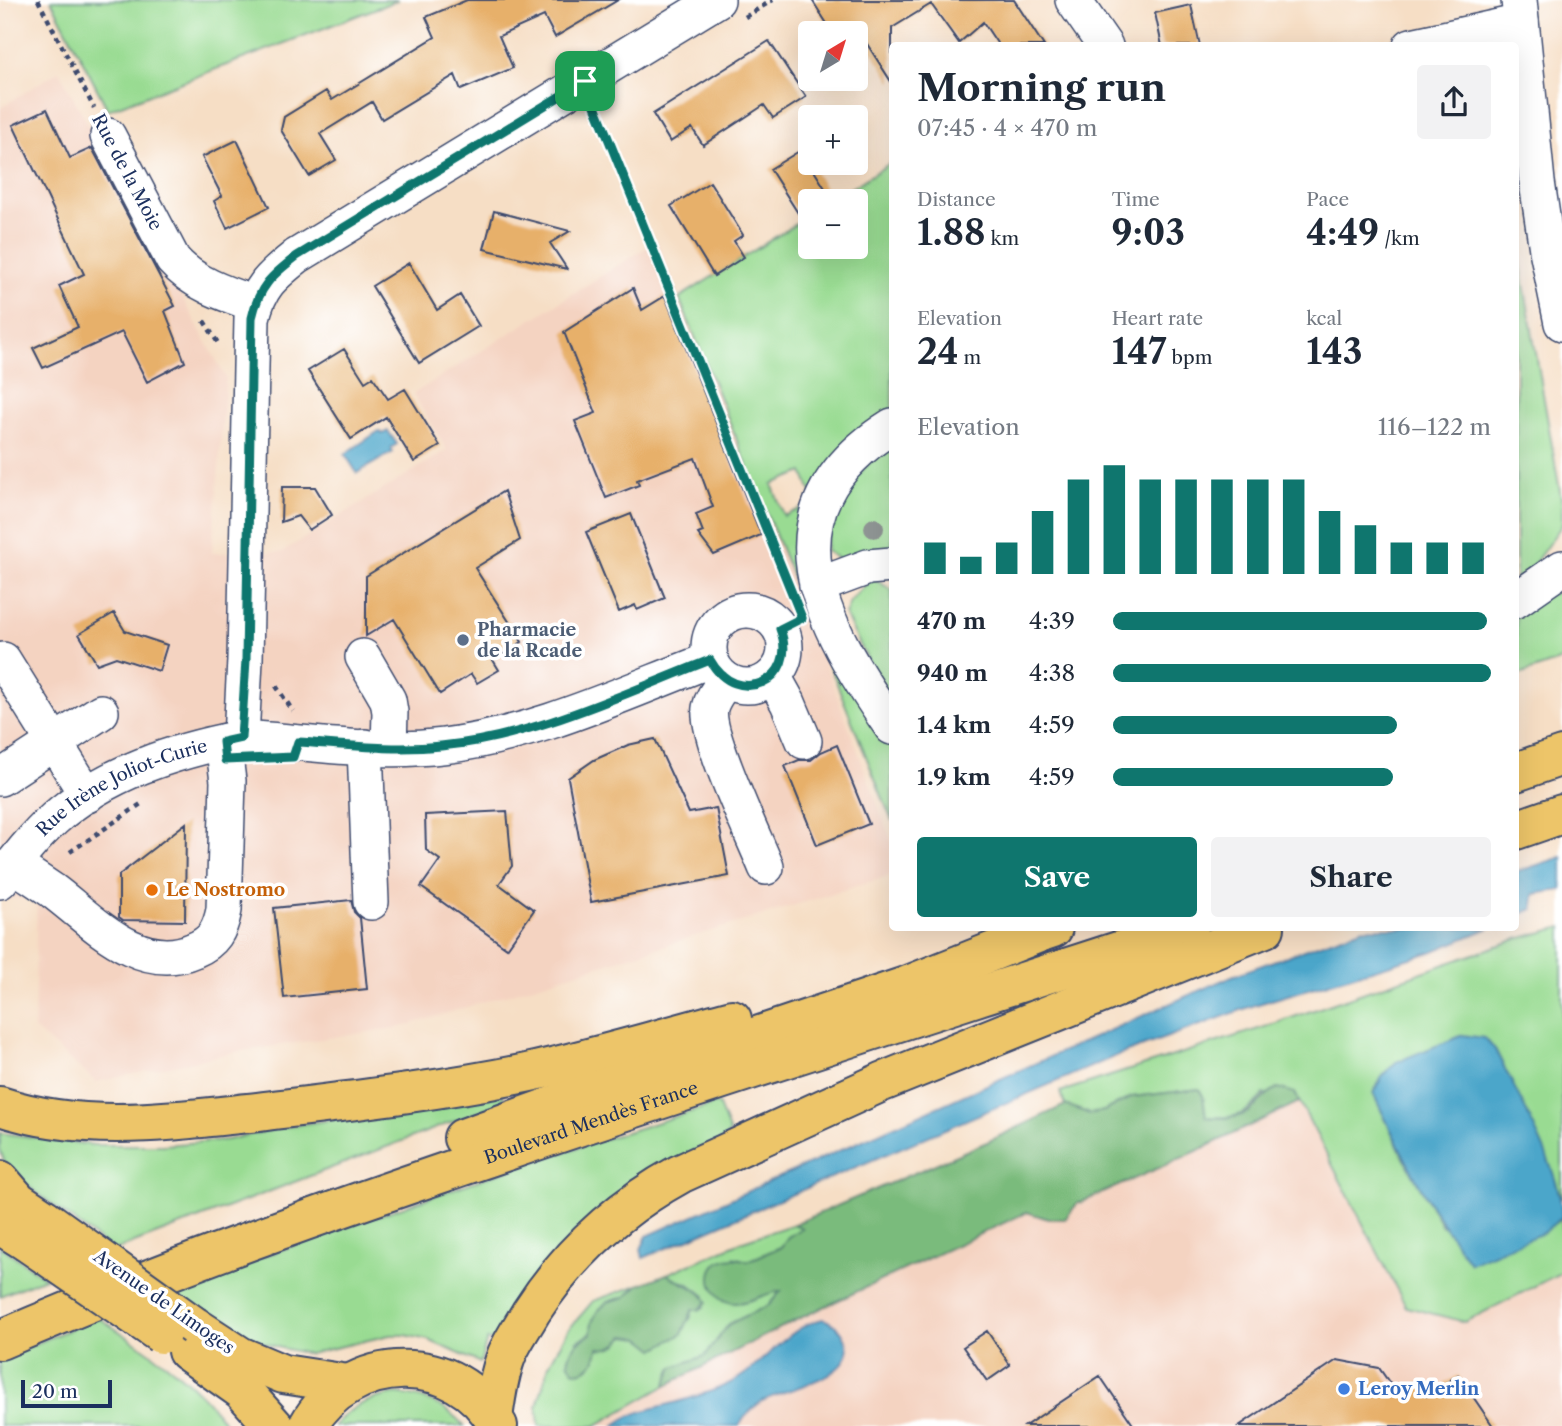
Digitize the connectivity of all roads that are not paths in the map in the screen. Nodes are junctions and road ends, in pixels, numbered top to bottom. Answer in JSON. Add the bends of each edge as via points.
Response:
{"nodes":[{"id":1,"x":1073,"y":0,"type":"edge"},
{"id":2,"x":727,"y":11,"type":"edge"},
{"id":3,"x":1520,"y":11,"type":"edge"},
{"id":4,"x":1100,"y":39,"type":"edge"},
{"id":5,"x":1423,"y":42,"type":"edge"},
{"id":6,"x":108,"y":136,"type":"road end"},
{"id":7,"x":1526,"y":185,"type":"edge"},
{"id":8,"x":255,"y":304,"type":"junction"},
{"id":9,"x":1562,"y":323,"type":"edge"},
{"id":10,"x":889,"y":428,"type":"edge"},
{"id":11,"x":889,"y":565,"type":"edge"},
{"id":12,"x":1562,"y":568,"type":"edge"},
{"id":13,"x":820,"y":596,"type":"junction"},
{"id":14,"x":1519,"y":598,"type":"edge"},
{"id":15,"x":780,"y":629,"type":"junction"},
{"id":16,"x":363,"y":657,"type":"dead end"},
{"id":17,"x":3,"y":660,"type":"dead end"},
{"id":18,"x":718,"y":670,"type":"junction"},
{"id":19,"x":773,"y":676,"type":"junction"},
{"id":20,"x":101,"y":712,"type":"dead end"},
{"id":21,"x":889,"y":723,"type":"edge"},
{"id":22,"x":232,"y":740,"type":"junction"},
{"id":23,"x":804,"y":741,"type":"dead end"},
{"id":24,"x":54,"y":743,"type":"junction"},
{"id":25,"x":377,"y":747,"type":"junction"},
{"id":26,"x":1562,"y":756,"type":"edge"},
{"id":27,"x":1519,"y":771,"type":"edge"},
{"id":28,"x":0,"y":778,"type":"edge"},
{"id":29,"x":86,"y":795,"type":"junction"},
{"id":30,"x":1562,"y":799,"type":"edge"},
{"id":31,"x":1519,"y":813,"type":"edge"},
{"id":32,"x":1562,"y":814,"type":"edge"},
{"id":33,"x":1519,"y":829,"type":"edge"},
{"id":34,"x":766,"y":867,"type":"dead end"},
{"id":35,"x":15,"y":874,"type":"edge"},
{"id":36,"x":371,"y":902,"type":"dead end"},
{"id":37,"x":1043,"y":931,"type":"edge"},
{"id":38,"x":1044,"y":931,"type":"edge"},
{"id":39,"x":1180,"y":931,"type":"edge"},
{"id":40,"x":1258,"y":931,"type":"edge"},
{"id":41,"x":0,"y":1106,"type":"edge"},
{"id":42,"x":0,"y":1180,"type":"edge"},
{"id":43,"x":24,"y":1229,"type":"edge"},
{"id":44,"x":0,"y":1317,"type":"edge"},
{"id":45,"x":184,"y":1334,"type":"junction"},
{"id":46,"x":0,"y":1340,"type":"edge"},
{"id":47,"x":348,"y":1384,"type":"junction"},
{"id":48,"x":495,"y":1422,"type":"edge"},
{"id":49,"x":274,"y":1426,"type":"edge"},
{"id":50,"x":307,"y":1426,"type":"edge"}],
"edges":[{"from":1,"to":4,"type":"street"},
{"from":2,"to":8,"type":"street","via":[[585,81],[297,256],[272,275]]},
{"from":3,"to":5,"type":"street"},
{"from":3,"to":7,"type":"street"},
{"from":6,"to":8,"type":"street","name":"Rue de la Moie","via":[[173,260],[194,280]]},
{"from":7,"to":9,"type":"street","via":[[1547,250]]},
{"from":8,"to":22,"type":"street","via":[[246,660]]},
{"from":10,"to":13,"type":"street","via":[[849,460],[818,507],[813,563]]},
{"from":11,"to":13,"type":"street","via":[[868,566]]},
{"from":12,"to":14,"type":"street"},
{"from":13,"to":15,"type":"street"},
{"from":13,"to":21,"type":"street","via":[[839,643]]},
{"from":15,"to":18,"type":"street","via":[[762,612],[737,610],[725,616],[710,635],[708,648]]},
{"from":15,"to":19,"type":"street","via":[[785,654]]},
{"from":16,"to":25,"type":"street","via":[[390,712]]},
{"from":17,"to":24,"type":"street"},
{"from":18,"to":19,"type":"street","via":[[738,685],[762,683]]},
{"from":18,"to":25,"type":"street","name":"Rue Irène Joliot-Curie","via":[[521,732],[442,746]]},
{"from":18,"to":34,"type":"street","via":[[710,708],[715,743]]},
{"from":19,"to":23,"type":"street"},
{"from":20,"to":24,"type":"street"},
{"from":22,"to":25,"type":"street","name":"Rue Irène Joliot-Curie"},
{"from":22,"to":29,"type":"street","name":"Rue Irène Joliot-Curie","via":[[166,756]]},
{"from":22,"to":35,"type":"street","via":[[224,909],[214,938],[201,947],[163,957],[146,954],[97,927],[54,891]]},
{"from":24,"to":28,"type":"street"},
{"from":24,"to":29,"type":"street"},
{"from":25,"to":36,"type":"street"},
{"from":26,"to":27,"type":"main road"},
{"from":29,"to":35,"type":"street","name":"Rue Irène Joliot-Curie","via":[[54,819]]},
{"from":30,"to":31,"type":"main road"},
{"from":32,"to":33,"type":"main road"},
{"from":37,"to":41,"type":"main road","via":[[529,1072],[428,1092],[126,1124],[75,1122]]},
{"from":38,"to":44,"type":"main road","name":"Boulevard Mendès France","via":[[906,986],[596,1090],[298,1199]]},
{"from":39,"to":46,"type":"main road","name":"Boulevard Mendès France","via":[[412,1182],[112,1292]]},
{"from":40,"to":48,"type":"main road","via":[[882,1082],[652,1189],[589,1240],[538,1302],[507,1355]]},
{"from":42,"to":43,"type":"main road","name":"Avenue de Limoges","via":[[18,1201]]},
{"from":43,"to":45,"type":"main road","name":"Avenue de Limoges","bridge":true},
{"from":45,"to":47,"type":"main road","name":"Avenue de Limoges","via":[[283,1374]]},
{"from":45,"to":49,"type":"main road","name":"Avenue de Limoges"},
{"from":47,"to":48,"type":"main road","via":[[392,1369],[438,1375],[478,1399]]},
{"from":47,"to":50,"type":"main road","via":[[328,1399]]}]}
